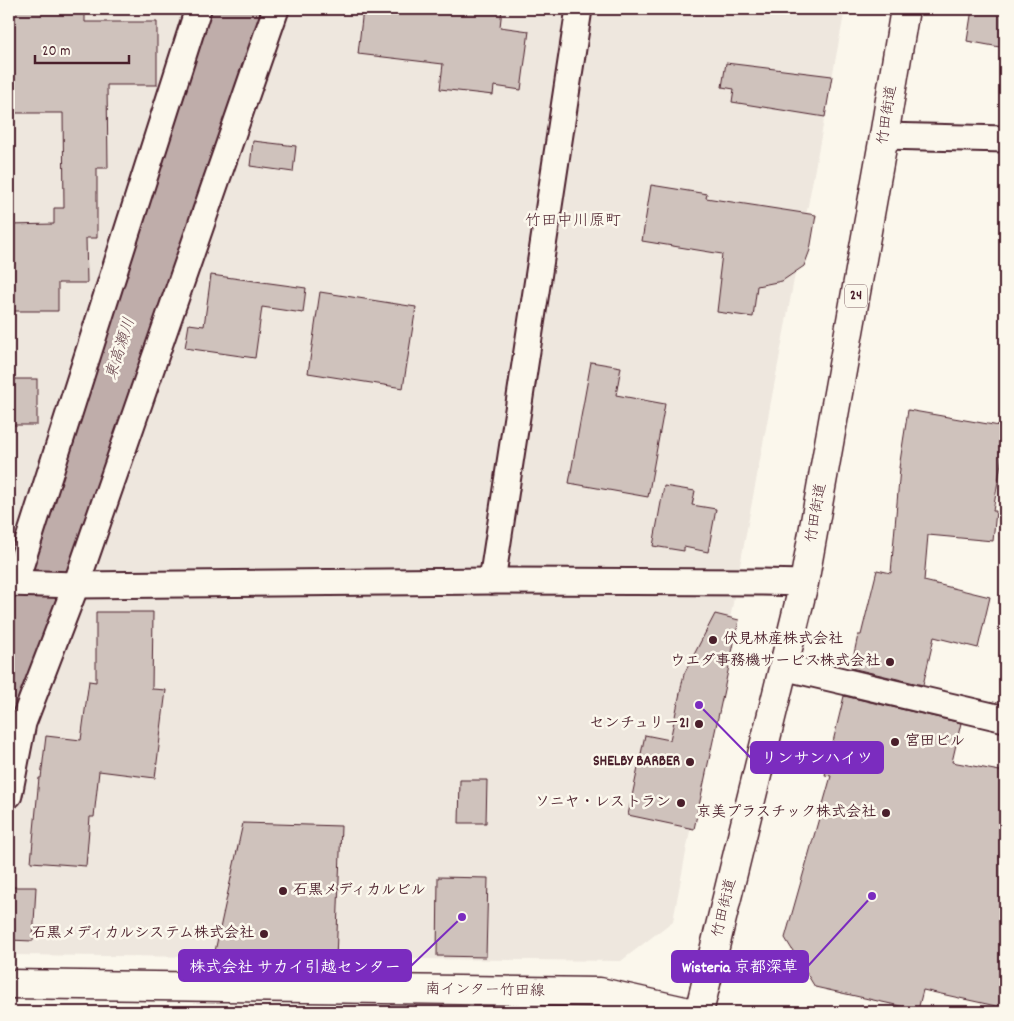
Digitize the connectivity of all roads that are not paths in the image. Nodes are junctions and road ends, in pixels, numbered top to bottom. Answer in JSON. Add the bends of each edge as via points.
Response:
{"nodes":[{"id":1,"x":198,"y":9,"type":"edge"},
{"id":2,"x":276,"y":9,"type":"edge"},
{"id":3,"x":579,"y":9,"type":"edge"},
{"id":4,"x":905,"y":9,"type":"edge"},
{"id":5,"x":884,"y":136,"type":"junction"},
{"id":6,"x":1005,"y":139,"type":"edge"},
{"id":7,"x":492,"y":581,"type":"junction"},
{"id":8,"x":15,"y":583,"type":"edge"},
{"id":9,"x":804,"y":583,"type":"junction"},
{"id":10,"x":71,"y":585,"type":"junction"},
{"id":11,"x":783,"y":667,"type":"junction"},
{"id":12,"x":1005,"y":719,"type":"edge"},
{"id":13,"x":9,"y":795,"type":"edge"},
{"id":14,"x":9,"y":984,"type":"edge"},
{"id":15,"x":689,"y":1012,"type":"edge"},
{"id":16,"x":699,"y":1012,"type":"edge"}],
"edges":[{"from":1,"to":8,"type":"street"},
{"from":2,"to":10,"type":"street"},
{"from":3,"to":7,"type":"street"},
{"from":4,"to":5,"type":"main road","name":"竹田街道","number":"24"},
{"from":5,"to":6,"type":"street"},
{"from":5,"to":9,"type":"main road","name":"竹田街道","number":"24"},
{"from":7,"to":9,"type":"street"},
{"from":7,"to":10,"type":"street"},
{"from":8,"to":10,"type":"street"},
{"from":9,"to":11,"type":"main road","name":"竹田街道","number":"24"},
{"from":10,"to":13,"type":"street","via":[[23,722]]},
{"from":11,"to":12,"type":"street"},
{"from":11,"to":16,"type":"main road","name":"竹田街道","number":"24"},
{"from":14,"to":15,"type":"main road","name":"南インター竹田線","via":[[600,992]]}]}
